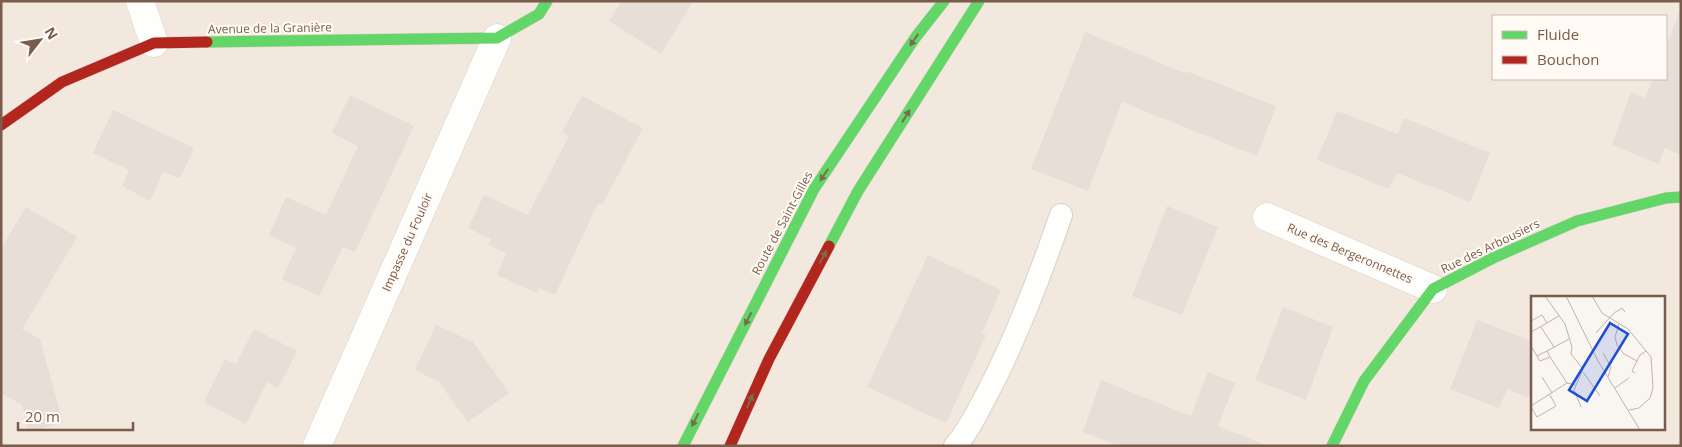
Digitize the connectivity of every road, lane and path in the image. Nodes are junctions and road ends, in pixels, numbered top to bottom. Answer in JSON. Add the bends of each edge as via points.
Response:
{"nodes":[{"id":1,"x":140,"y":1,"type":"edge"},
{"id":2,"x":547,"y":1,"type":"edge"},
{"id":3,"x":944,"y":1,"type":"edge"},
{"id":4,"x":979,"y":1,"type":"edge"},
{"id":5,"x":497,"y":38,"type":"junction"},
{"id":6,"x":154,"y":43,"type":"junction"},
{"id":7,"x":1,"y":125,"type":"edge"},
{"id":8,"x":1681,"y":196,"type":"edge"},
{"id":9,"x":1061,"y":215,"type":"dead end"},
{"id":10,"x":1267,"y":217,"type":"dead end"},
{"id":11,"x":1433,"y":289,"type":"junction"},
{"id":12,"x":724,"y":364,"type":"junction"},
{"id":13,"x":724,"y":388,"type":"dead end"},
{"id":14,"x":317,"y":446,"type":"edge"},
{"id":15,"x":683,"y":446,"type":"edge"},
{"id":16,"x":730,"y":446,"type":"edge"},
{"id":17,"x":955,"y":446,"type":"edge"},
{"id":18,"x":1332,"y":446,"type":"edge"}],
"edges":[{"from":1,"to":6,"type":"street"},
{"from":2,"to":5,"type":"main road","name":"Avenue de la Granière","via":[[539,14]]},
{"from":3,"to":12,"type":"main road","name":"Route de Saint-Gilles","one_way":true,"via":[[915,38],[814,189]]},
{"from":16,"to":4,"type":"main road","one_way":true,"via":[[769,359],[858,191]]},
{"from":5,"to":6,"type":"main road","name":"Avenue de la Granière"},
{"from":5,"to":14,"type":"street","name":"Impasse du Fouloir"},
{"from":6,"to":7,"type":"main road","name":"Avenue de la Granière","via":[[62,82]]},
{"from":8,"to":11,"type":"main road","name":"Rue des Arbousiers","via":[[1577,221]]},
{"from":9,"to":17,"type":"lane","via":[[1035,289],[999,370],[964,436]]},
{"from":10,"to":11,"type":"street","name":"Rue des Bergeronnettes"},
{"from":11,"to":18,"type":"main road","name":"Rue des Arbousiers","via":[[1364,381]]},
{"from":12,"to":13,"type":"main road"},
{"from":12,"to":15,"type":"main road","name":"Route de Saint-Gilles","one_way":true}]}
